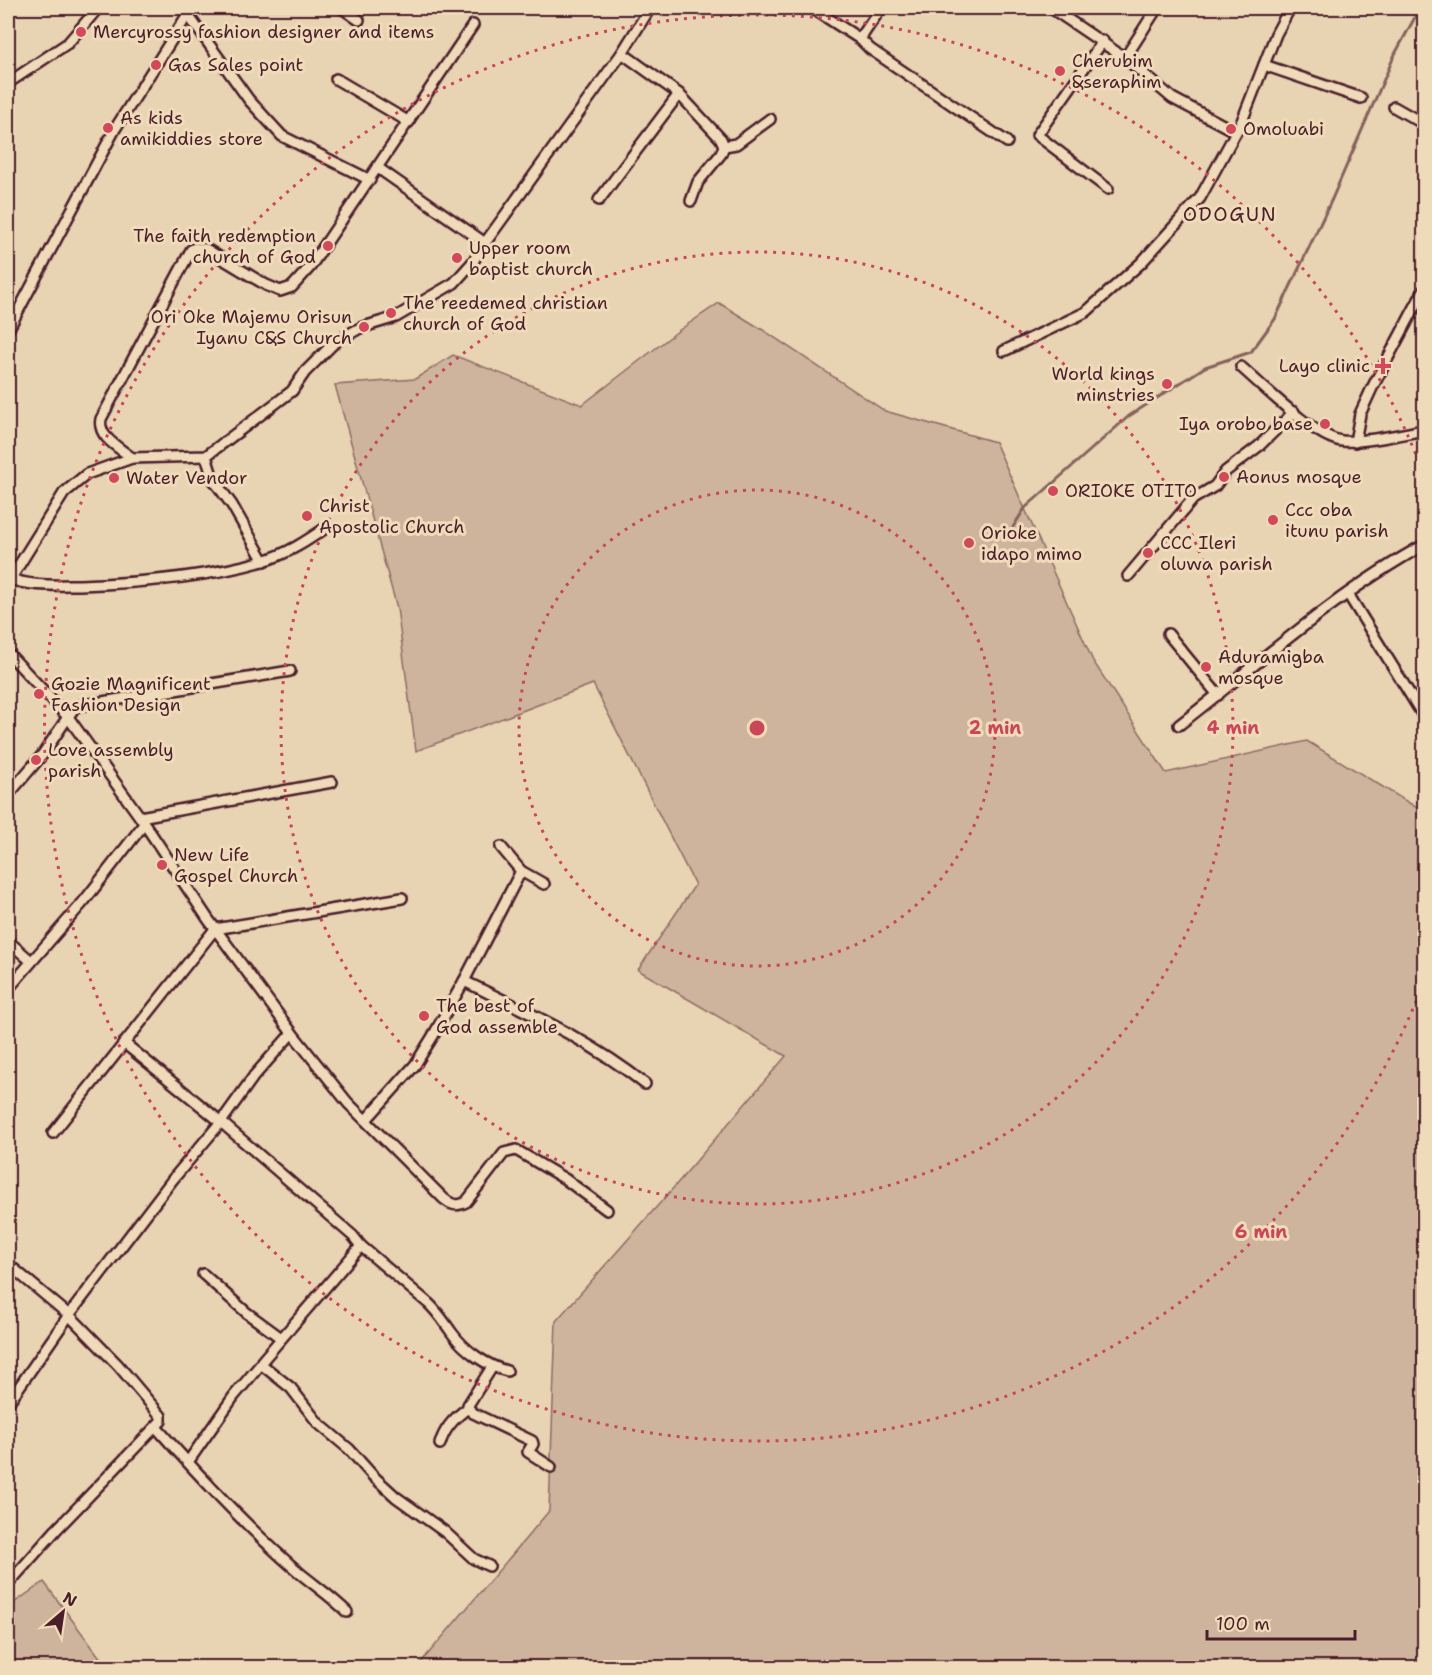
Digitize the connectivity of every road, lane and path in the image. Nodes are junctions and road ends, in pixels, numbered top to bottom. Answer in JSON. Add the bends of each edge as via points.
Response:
{"nodes":[{"id":1,"x":98,"y":8,"type":"edge"},
{"id":2,"x":342,"y":8,"type":"edge"},
{"id":3,"x":650,"y":8,"type":"edge"},
{"id":4,"x":812,"y":8,"type":"edge"},
{"id":5,"x":881,"y":8,"type":"edge"},
{"id":6,"x":1051,"y":8,"type":"edge"},
{"id":7,"x":1157,"y":8,"type":"edge"},
{"id":8,"x":1290,"y":8,"type":"edge"},
{"id":9,"x":185,"y":11,"type":"edge"},
{"id":10,"x":359,"y":20,"type":"dead end"},
{"id":11,"x":472,"y":25,"type":"dead end"},
{"id":12,"x":860,"y":39,"type":"junction"},
{"id":13,"x":1102,"y":41,"type":"junction"},
{"id":14,"x":622,"y":53,"type":"junction"},
{"id":15,"x":1125,"y":57,"type":"junction"},
{"id":16,"x":1264,"y":65,"type":"junction"},
{"id":17,"x":336,"y":79,"type":"dead end"},
{"id":18,"x":8,"y":82,"type":"edge"},
{"id":19,"x":679,"y":94,"type":"junction"},
{"id":20,"x":1361,"y":98,"type":"dead end"},
{"id":21,"x":1394,"y":108,"type":"dead end"},
{"id":22,"x":770,"y":119,"type":"dead end"},
{"id":23,"x":409,"y":122,"type":"junction"},
{"id":24,"x":1425,"y":124,"type":"edge"},
{"id":25,"x":1236,"y":132,"type":"junction"},
{"id":26,"x":1007,"y":142,"type":"dead end"},
{"id":27,"x":724,"y":146,"type":"junction"},
{"id":28,"x":378,"y":168,"type":"junction"},
{"id":29,"x":370,"y":180,"type":"junction"},
{"id":30,"x":1108,"y":189,"type":"dead end"},
{"id":31,"x":599,"y":200,"type":"dead end"},
{"id":32,"x":691,"y":201,"type":"dead end"},
{"id":33,"x":485,"y":243,"type":"junction"},
{"id":34,"x":1425,"y":290,"type":"edge"},
{"id":35,"x":8,"y":330,"type":"edge"},
{"id":36,"x":1004,"y":351,"type":"dead end"},
{"id":37,"x":1241,"y":367,"type":"dead end"},
{"id":38,"x":1294,"y":412,"type":"junction"},
{"id":39,"x":1425,"y":430,"type":"edge"},
{"id":40,"x":1355,"y":441,"type":"junction"},
{"id":41,"x":206,"y":456,"type":"junction"},
{"id":42,"x":132,"y":458,"type":"junction"},
{"id":43,"x":327,"y":527,"type":"dead end"},
{"id":44,"x":1425,"y":545,"type":"edge"},
{"id":45,"x":264,"y":561,"type":"junction"},
{"id":46,"x":1128,"y":576,"type":"dead end"},
{"id":47,"x":8,"y":580,"type":"edge"},
{"id":48,"x":1348,"y":594,"type":"junction"},
{"id":49,"x":1168,"y":634,"type":"dead end"},
{"id":50,"x":8,"y":653,"type":"edge"},
{"id":51,"x":290,"y":671,"type":"dead end"},
{"id":52,"x":1218,"y":695,"type":"junction"},
{"id":53,"x":68,"y":717,"type":"junction"},
{"id":54,"x":1425,"y":717,"type":"edge"},
{"id":55,"x":1179,"y":725,"type":"dead end"},
{"id":56,"x":332,"y":782,"type":"dead end"},
{"id":57,"x":8,"y":795,"type":"edge"},
{"id":58,"x":142,"y":821,"type":"junction"},
{"id":59,"x":501,"y":847,"type":"dead end"},
{"id":60,"x":521,"y":871,"type":"junction"},
{"id":61,"x":544,"y":884,"type":"dead end"},
{"id":62,"x":402,"y":898,"type":"dead end"},
{"id":63,"x":215,"y":929,"type":"junction"},
{"id":64,"x":8,"y":942,"type":"edge"},
{"id":65,"x":31,"y":961,"type":"junction"},
{"id":66,"x":464,"y":981,"type":"junction"},
{"id":67,"x":8,"y":989,"type":"edge"},
{"id":68,"x":292,"y":1033,"type":"junction"},
{"id":69,"x":124,"y":1043,"type":"junction"},
{"id":70,"x":645,"y":1084,"type":"dead end"},
{"id":71,"x":366,"y":1120,"type":"junction"},
{"id":72,"x":221,"y":1122,"type":"junction"},
{"id":73,"x":53,"y":1133,"type":"dead end"},
{"id":74,"x":607,"y":1210,"type":"dead end"},
{"id":75,"x":361,"y":1246,"type":"junction"},
{"id":76,"x":8,"y":1264,"type":"edge"},
{"id":77,"x":203,"y":1274,"type":"dead end"},
{"id":78,"x":69,"y":1315,"type":"junction"},
{"id":79,"x":281,"y":1338,"type":"junction"},
{"id":80,"x":261,"y":1364,"type":"junction"},
{"id":81,"x":492,"y":1367,"type":"junction"},
{"id":82,"x":507,"y":1371,"type":"dead end"},
{"id":83,"x":8,"y":1403,"type":"edge"},
{"id":84,"x":468,"y":1408,"type":"junction"},
{"id":85,"x":156,"y":1426,"type":"junction"},
{"id":86,"x":440,"y":1444,"type":"dead end"},
{"id":87,"x":188,"y":1462,"type":"junction"},
{"id":88,"x":551,"y":1467,"type":"dead end"},
{"id":89,"x":489,"y":1566,"type":"dead end"},
{"id":90,"x":8,"y":1584,"type":"edge"},
{"id":91,"x":347,"y":1612,"type":"dead end"}],
"edges":[{"from":1,"to":18,"type":"street","via":[[68,43]]},
{"from":2,"to":10,"type":"street"},
{"from":3,"to":14,"type":"street"},
{"from":4,"to":12,"type":"street"},
{"from":5,"to":12,"type":"street"},
{"from":6,"to":13,"type":"street"},
{"from":7,"to":15,"type":"street"},
{"from":8,"to":16,"type":"street"},
{"from":9,"to":29,"type":"street","via":[[249,100],[282,136]]},
{"from":9,"to":35,"type":"street","via":[[115,129]]},
{"from":11,"to":23,"type":"street"},
{"from":12,"to":26,"type":"street","via":[[870,50]]},
{"from":13,"to":15,"type":"street"},
{"from":13,"to":30,"type":"street","via":[[1037,135]]},
{"from":14,"to":19,"type":"street"},
{"from":14,"to":33,"type":"street"},
{"from":15,"to":25,"type":"street","via":[[1172,98]]},
{"from":16,"to":20,"type":"street"},
{"from":16,"to":25,"type":"street"},
{"from":17,"to":23,"type":"street"},
{"from":19,"to":27,"type":"street"},
{"from":19,"to":31,"type":"street"},
{"from":21,"to":24,"type":"street"},
{"from":22,"to":27,"type":"street","via":[[736,144]]},
{"from":23,"to":28,"type":"street"},
{"from":25,"to":36,"type":"street","via":[[1200,198],[1142,263],[1086,312]]},
{"from":27,"to":32,"type":"street","via":[[698,182]]},
{"from":28,"to":29,"type":"street"},
{"from":28,"to":33,"type":"street"},
{"from":29,"to":42,"type":"street","via":[[310,267],[286,290],[266,285],[206,249],[191,250],[101,419],[101,431]]},
{"from":33,"to":41,"type":"street","via":[[454,283],[396,317],[360,328],[335,342],[316,359],[292,391]]},
{"from":34,"to":40,"type":"street","via":[[1372,388],[1360,414]]},
{"from":37,"to":38,"type":"street"},
{"from":38,"to":40,"type":"street","via":[[1326,436]]},
{"from":38,"to":46,"type":"street","via":[[1260,446],[1226,471],[1215,486],[1193,499]]},
{"from":39,"to":40,"type":"street"},
{"from":41,"to":42,"type":"street"},
{"from":41,"to":45,"type":"street","via":[[213,479]]},
{"from":42,"to":47,"type":"street","via":[[76,481],[64,493]]},
{"from":43,"to":45,"type":"street","via":[[296,548]]},
{"from":44,"to":48,"type":"street"},
{"from":45,"to":47,"type":"street","via":[[118,584],[50,585]]},
{"from":48,"to":52,"type":"street"},
{"from":48,"to":54,"type":"street"},
{"from":49,"to":52,"type":"street"},
{"from":50,"to":53,"type":"street"},
{"from":51,"to":53,"type":"street","via":[[88,703],[74,708]]},
{"from":52,"to":55,"type":"street"},
{"from":53,"to":57,"type":"street"},
{"from":53,"to":58,"type":"street"},
{"from":56,"to":58,"type":"street"},
{"from":58,"to":63,"type":"street"},
{"from":58,"to":65,"type":"street","via":[[85,900]]},
{"from":59,"to":60,"type":"street"},
{"from":60,"to":61,"type":"street"},
{"from":60,"to":66,"type":"street"},
{"from":62,"to":63,"type":"street"},
{"from":63,"to":68,"type":"street"},
{"from":63,"to":69,"type":"street"},
{"from":64,"to":65,"type":"street"},
{"from":65,"to":67,"type":"street"},
{"from":66,"to":70,"type":"street","via":[[561,1029],[617,1061]]},
{"from":66,"to":71,"type":"street","via":[[415,1065]]},
{"from":68,"to":71,"type":"street"},
{"from":68,"to":72,"type":"street"},
{"from":69,"to":72,"type":"street"},
{"from":69,"to":73,"type":"street"},
{"from":71,"to":74,"type":"street","via":[[453,1205],[466,1202],[504,1153],[516,1150]]},
{"from":72,"to":75,"type":"street"},
{"from":72,"to":78,"type":"street"},
{"from":75,"to":79,"type":"street"},
{"from":75,"to":81,"type":"street","via":[[437,1311],[453,1335]]},
{"from":76,"to":78,"type":"street"},
{"from":77,"to":79,"type":"street","via":[[247,1314]]},
{"from":78,"to":83,"type":"street"},
{"from":78,"to":85,"type":"street","via":[[161,1416]]},
{"from":79,"to":80,"type":"street"},
{"from":80,"to":87,"type":"street"},
{"from":80,"to":89,"type":"street","via":[[291,1388],[318,1423],[396,1497],[445,1532],[474,1559]]},
{"from":81,"to":82,"type":"street"},
{"from":81,"to":84,"type":"street"},
{"from":84,"to":86,"type":"street","via":[[458,1414]]},
{"from":84,"to":88,"type":"street","via":[[532,1441],[528,1452]]},
{"from":85,"to":87,"type":"street"},
{"from":85,"to":90,"type":"street"},
{"from":87,"to":91,"type":"street","via":[[275,1550]]}]}
